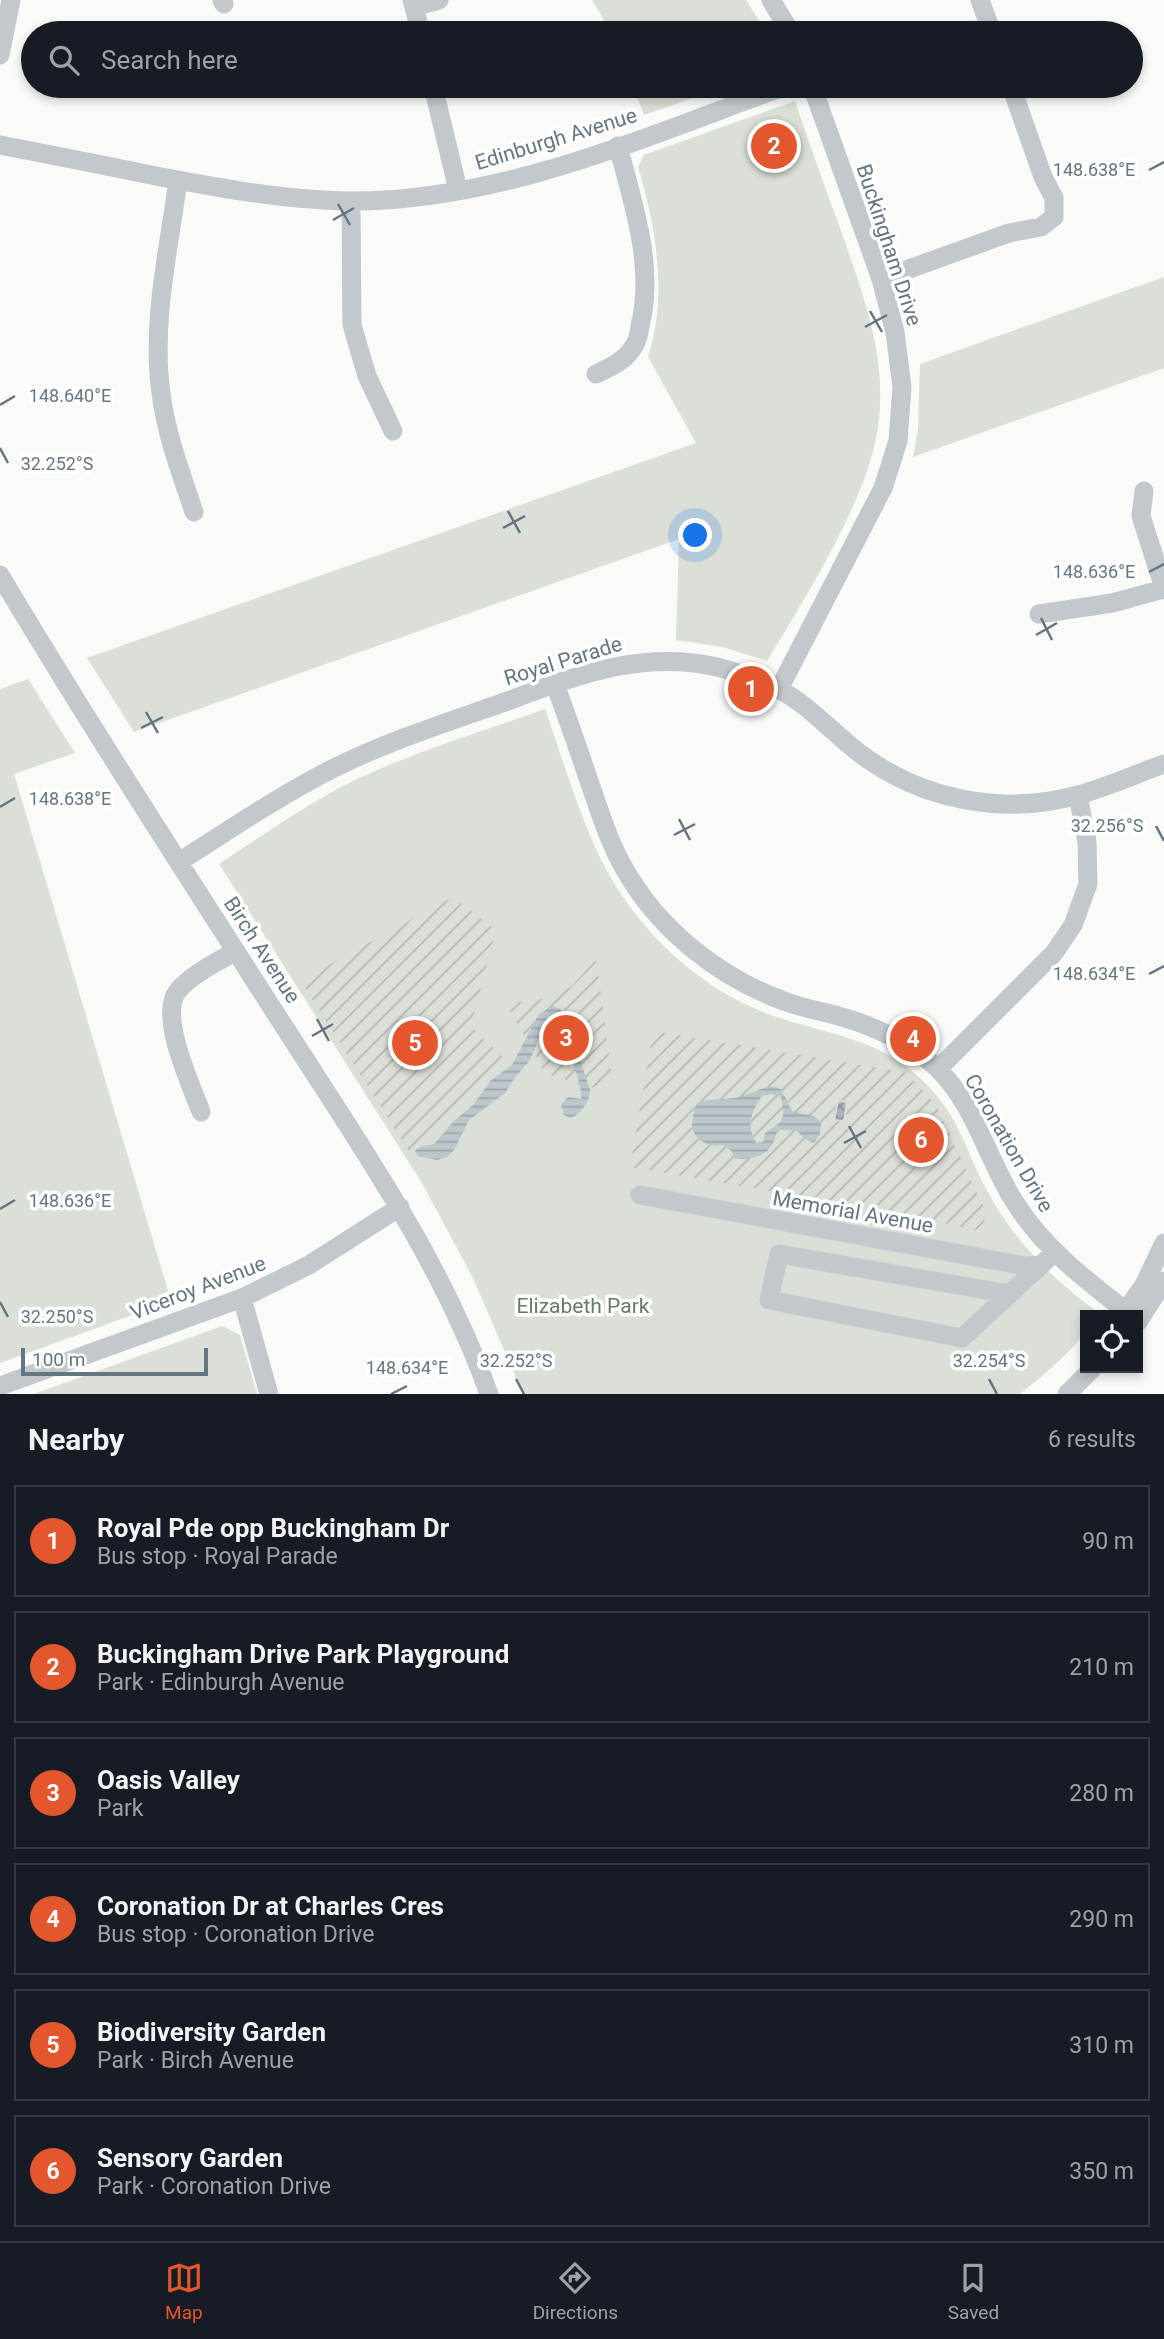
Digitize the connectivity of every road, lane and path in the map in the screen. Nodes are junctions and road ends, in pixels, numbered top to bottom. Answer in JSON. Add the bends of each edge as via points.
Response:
{"nodes":[{"id":1,"x":11,"y":0,"type":"edge"},
{"id":2,"x":439,"y":0,"type":"edge"},
{"id":3,"x":771,"y":0,"type":"edge"},
{"id":4,"x":980,"y":0,"type":"edge"},
{"id":5,"x":414,"y":3,"type":"edge"},
{"id":6,"x":418,"y":21,"type":"edge"},
{"id":7,"x":784,"y":21,"type":"edge"},
{"id":8,"x":988,"y":21,"type":"edge"},
{"id":9,"x":0,"y":55,"type":"edge"},
{"id":10,"x":436,"y":98,"type":"edge"},
{"id":11,"x":752,"y":98,"type":"edge"},
{"id":12,"x":816,"y":98,"type":"edge"},
{"id":13,"x":1015,"y":98,"type":"edge"},
{"id":14,"x":0,"y":145,"type":"edge"},
{"id":15,"x":618,"y":146,"type":"junction"},
{"id":16,"x":178,"y":180,"type":"junction"},
{"id":17,"x":458,"y":190,"type":"junction"},
{"id":18,"x":352,"y":201,"type":"junction"},
{"id":19,"x":881,"y":279,"type":"junction"},
{"id":20,"x":596,"y":374,"type":"dead end"},
{"id":21,"x":393,"y":431,"type":"dead end"},
{"id":22,"x":1144,"y":491,"type":"dead end"},
{"id":23,"x":194,"y":512,"type":"dead end"},
{"id":24,"x":0,"y":575,"type":"edge"},
{"id":25,"x":1164,"y":588,"type":"edge"},
{"id":26,"x":1039,"y":614,"type":"dead end"},
{"id":27,"x":555,"y":684,"type":"junction"},
{"id":28,"x":779,"y":689,"type":"junction"},
{"id":29,"x":1164,"y":764,"type":"edge"},
{"id":30,"x":1078,"y":795,"type":"junction"},
{"id":31,"x":179,"y":862,"type":"junction"},
{"id":32,"x":236,"y":951,"type":"junction"},
{"id":33,"x":938,"y":1069,"type":"junction"},
{"id":34,"x":201,"y":1112,"type":"dead end"},
{"id":35,"x":640,"y":1195,"type":"dead end"},
{"id":36,"x":400,"y":1207,"type":"junction"},
{"id":37,"x":1164,"y":1243,"type":"edge"},
{"id":38,"x":1048,"y":1259,"type":"junction"},
{"id":39,"x":1164,"y":1281,"type":"edge"},
{"id":40,"x":1009,"y":1294,"type":"junction"},
{"id":41,"x":242,"y":1298,"type":"junction"},
{"id":42,"x":1121,"y":1310,"type":"edge"},
{"id":43,"x":1135,"y":1310,"type":"edge"},
{"id":44,"x":1139,"y":1310,"type":"edge"},
{"id":45,"x":1088,"y":1373,"type":"edge"},
{"id":46,"x":0,"y":1385,"type":"edge"},
{"id":47,"x":270,"y":1394,"type":"edge"},
{"id":48,"x":489,"y":1394,"type":"edge"},
{"id":49,"x":1068,"y":1394,"type":"edge"}],
"edges":[{"from":1,"to":9,"type":"street"},
{"from":2,"to":5,"type":"street"},
{"from":3,"to":7,"type":"street"},
{"from":4,"to":8,"type":"street"},
{"from":5,"to":6,"type":"street"},
{"from":10,"to":17,"type":"street"},
{"from":11,"to":15,"type":"street","name":"Edinburgh Avenue"},
{"from":12,"to":19,"type":"street","name":"Buckingham Drive"},
{"from":13,"to":19,"type":"street","via":[[1054,198],[1054,217],[1041,227],[1009,233]]},
{"from":14,"to":16,"type":"street","name":"Edinburgh Avenue"},
{"from":15,"to":17,"type":"street","name":"Edinburgh Avenue","via":[[547,170]]},
{"from":15,"to":20,"type":"street","via":[[642,252],[643,315],[636,345],[619,363]]},
{"from":16,"to":18,"type":"street","name":"Edinburgh Avenue","via":[[281,197]]},
{"from":16,"to":23,"type":"street","via":[[158,329],[161,392]]},
{"from":17,"to":18,"type":"street","name":"Edinburgh Avenue"},
{"from":18,"to":21,"type":"street","via":[[352,326]]},
{"from":19,"to":28,"type":"street","name":"Buckingham Drive","via":[[895,332],[902,387],[898,441],[883,488]]},
{"from":22,"to":25,"type":"street","via":[[1141,516]]},
{"from":24,"to":31,"type":"street","name":"Birch Avenue"},
{"from":25,"to":26,"type":"street","via":[[1112,603]]},
{"from":27,"to":28,"type":"street","name":"Royal Parade","via":[[622,664],[684,662],[718,667]]},
{"from":27,"to":31,"type":"street","name":"Royal Parade","via":[[349,761]]},
{"from":27,"to":33,"type":"street","name":"Coronation Drive","via":[[603,821],[624,868],[653,911],[703,957],[753,990],[880,1032]]},
{"from":28,"to":30,"type":"street","name":"Royal Parade","via":[[889,774],[947,797],[1011,804]]},
{"from":29,"to":30,"type":"street","name":"Royal Parade"},
{"from":30,"to":33,"type":"street","via":[[1087,842],[1088,884],[1073,925],[1054,953]]},
{"from":31,"to":32,"type":"street","name":"Birch Avenue"},
{"from":32,"to":34,"type":"street","via":[[183,984],[172,1001],[172,1021],[185,1071]]},
{"from":32,"to":36,"type":"street","name":"Birch Avenue"},
{"from":33,"to":38,"type":"street","name":"Coronation Drive","via":[[970,1112]]},
{"from":35,"to":38,"type":"street","name":"Memorial Avenue","via":[[1025,1266]]},
{"from":36,"to":41,"type":"street","name":"Viceroy Avenue","via":[[309,1265]]},
{"from":36,"to":48,"type":"street","name":"Birch Avenue","via":[[458,1317]]},
{"from":37,"to":43,"type":"street"},
{"from":38,"to":40,"type":"street"},
{"from":38,"to":42,"type":"street","name":"Coronation Drive"},
{"from":39,"to":44,"type":"street"},
{"from":40,"to":40,"type":"street","via":[[962,1338],[769,1300],[779,1254]]},
{"from":41,"to":46,"type":"street","name":"Viceroy Avenue"},
{"from":41,"to":47,"type":"street"},
{"from":45,"to":49,"type":"street"}]}
